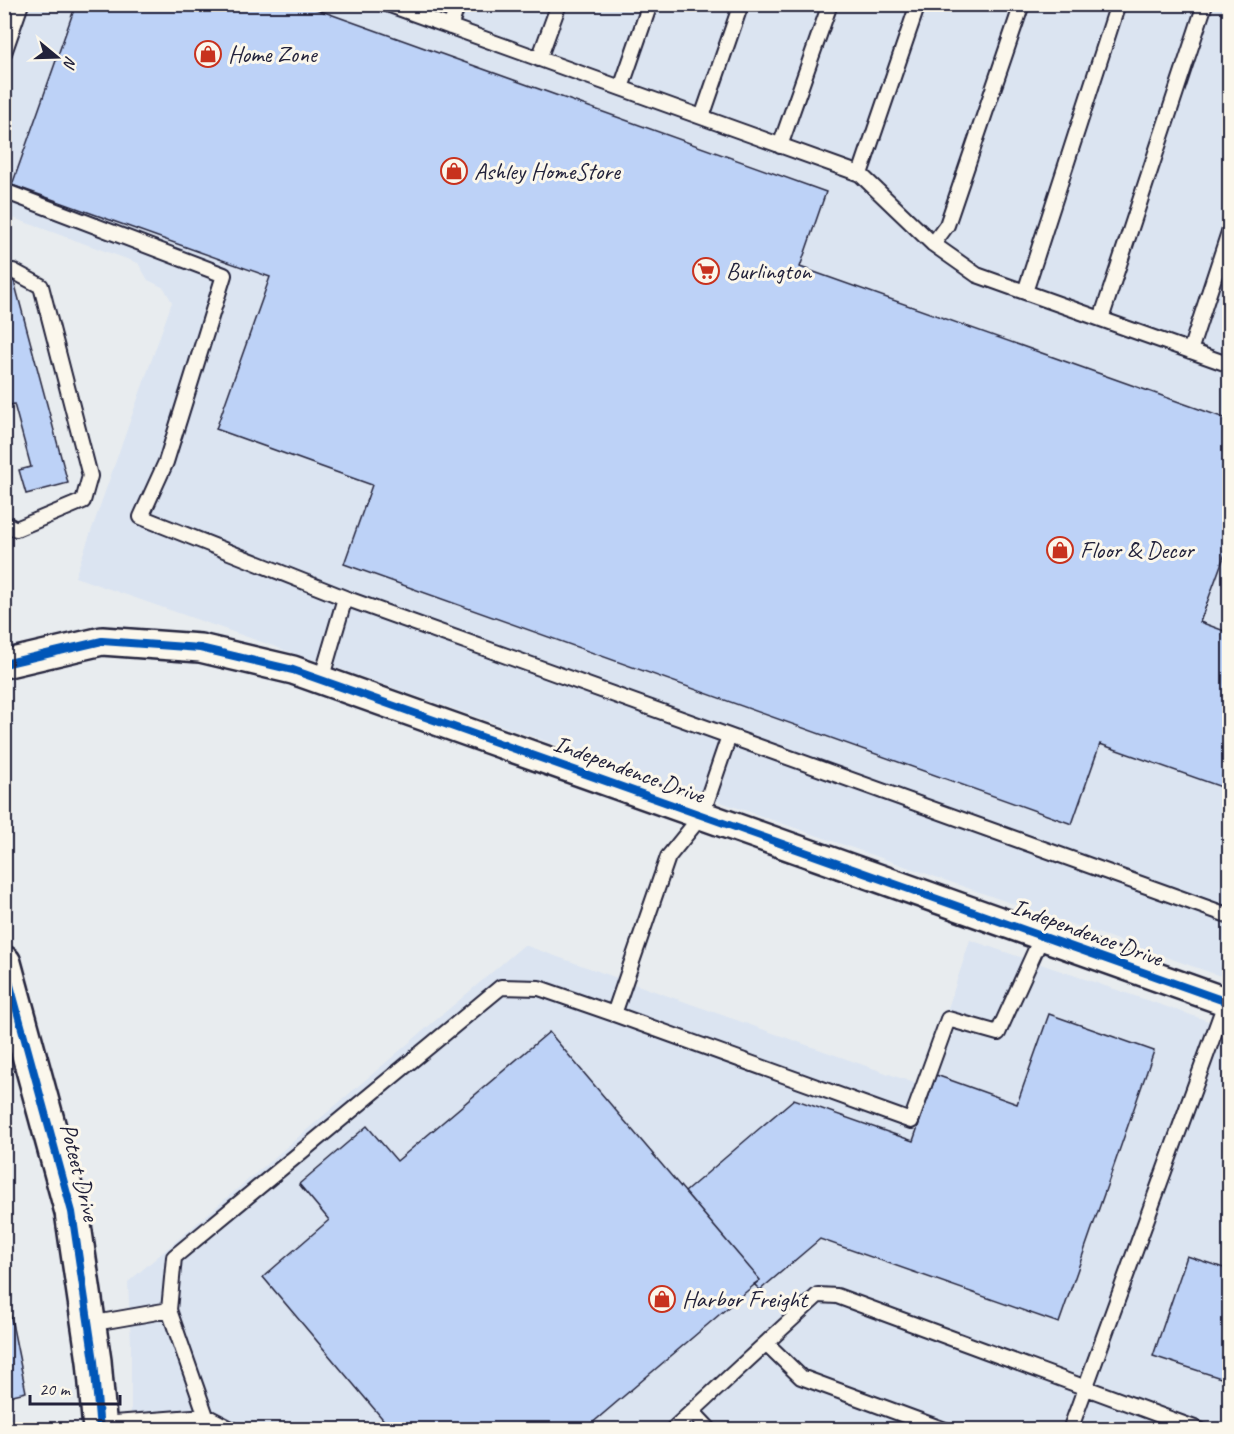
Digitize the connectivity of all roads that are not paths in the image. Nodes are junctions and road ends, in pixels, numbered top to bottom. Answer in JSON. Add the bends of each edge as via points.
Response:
{"nodes":[{"id":1,"x":21,"y":4,"type":"edge"},
{"id":2,"x":387,"y":4,"type":"edge"},
{"id":3,"x":458,"y":4,"type":"edge"},
{"id":4,"x":559,"y":4,"type":"edge"},
{"id":5,"x":650,"y":4,"type":"edge"},
{"id":6,"x":741,"y":4,"type":"edge"},
{"id":7,"x":830,"y":4,"type":"edge"},
{"id":8,"x":918,"y":4,"type":"edge"},
{"id":9,"x":1022,"y":4,"type":"edge"},
{"id":10,"x":1118,"y":4,"type":"edge"},
{"id":11,"x":1205,"y":4,"type":"edge"},
{"id":12,"x":450,"y":27,"type":"junction"},
{"id":13,"x":4,"y":53,"type":"edge"},
{"id":14,"x":539,"y":59,"type":"junction"},
{"id":15,"x":621,"y":88,"type":"junction"},
{"id":16,"x":702,"y":117,"type":"junction"},
{"id":17,"x":780,"y":146,"type":"junction"},
{"id":18,"x":860,"y":174,"type":"junction"},
{"id":19,"x":4,"y":191,"type":"edge"},
{"id":20,"x":1230,"y":229,"type":"edge"},
{"id":21,"x":933,"y":244,"type":"junction"},
{"id":22,"x":4,"y":274,"type":"edge"},
{"id":23,"x":1025,"y":292,"type":"junction"},
{"id":24,"x":1101,"y":319,"type":"junction"},
{"id":25,"x":1190,"y":351,"type":"junction"},
{"id":26,"x":1230,"y":365,"type":"edge"},
{"id":27,"x":4,"y":523,"type":"edge"},
{"id":28,"x":345,"y":598,"type":"junction"},
{"id":29,"x":4,"y":664,"type":"edge"},
{"id":30,"x":321,"y":680,"type":"junction"},
{"id":31,"x":729,"y":736,"type":"junction"},
{"id":32,"x":702,"y":815,"type":"junction"},
{"id":33,"x":1230,"y":916,"type":"edge"},
{"id":34,"x":1042,"y":936,"type":"junction"},
{"id":35,"x":4,"y":963,"type":"edge"},
{"id":36,"x":1228,"y":998,"type":"edge"},
{"id":37,"x":614,"y":1014,"type":"junction"},
{"id":38,"x":169,"y":1310,"type":"junction"},
{"id":39,"x":88,"y":1324,"type":"junction"},
{"id":40,"x":766,"y":1343,"type":"junction"},
{"id":41,"x":1085,"y":1387,"type":"junction"},
{"id":42,"x":692,"y":1411,"type":"junction"},
{"id":43,"x":206,"y":1416,"type":"junction"},
{"id":44,"x":101,"y":1426,"type":"edge"},
{"id":45,"x":233,"y":1430,"type":"edge"},
{"id":46,"x":672,"y":1430,"type":"edge"},
{"id":47,"x":710,"y":1430,"type":"edge"},
{"id":48,"x":945,"y":1430,"type":"edge"},
{"id":49,"x":1070,"y":1430,"type":"edge"},
{"id":50,"x":1200,"y":1430,"type":"edge"}],
"edges":[{"from":1,"to":13,"type":"lane"},
{"from":2,"to":12,"type":"lane"},
{"from":3,"to":12,"type":"lane"},
{"from":4,"to":14,"type":"lane"},
{"from":5,"to":15,"type":"lane"},
{"from":6,"to":16,"type":"lane"},
{"from":7,"to":17,"type":"lane"},
{"from":8,"to":18,"type":"lane"},
{"from":9,"to":21,"type":"lane","via":[[947,225]]},
{"from":10,"to":23,"type":"lane"},
{"from":11,"to":24,"type":"lane"},
{"from":12,"to":14,"type":"lane"},
{"from":14,"to":15,"type":"lane"},
{"from":15,"to":16,"type":"lane"},
{"from":16,"to":17,"type":"lane"},
{"from":17,"to":18,"type":"lane"},
{"from":18,"to":21,"type":"lane"},
{"from":19,"to":28,"type":"lane","via":[[224,275],[166,462],[141,517]]},
{"from":20,"to":25,"type":"lane"},
{"from":21,"to":23,"type":"lane","via":[[977,275]]},
{"from":22,"to":27,"type":"lane","via":[[13,271],[41,286],[90,476],[83,501],[16,529]]},
{"from":23,"to":24,"type":"lane"},
{"from":24,"to":25,"type":"lane"},
{"from":25,"to":26,"type":"lane"},
{"from":28,"to":30,"type":"lane"},
{"from":28,"to":31,"type":"lane"},
{"from":29,"to":30,"type":"street","name":"Independence Drive","via":[[102,641],[200,648]]},
{"from":30,"to":32,"type":"street","name":"Independence Drive"},
{"from":31,"to":32,"type":"lane"},
{"from":31,"to":33,"type":"lane"},
{"from":32,"to":34,"type":"street","name":"Independence Drive"},
{"from":32,"to":37,"type":"lane","via":[[668,857]]},
{"from":34,"to":36,"type":"street","name":"Independence Drive"},
{"from":34,"to":37,"type":"lane","via":[[998,1034],[948,1019],[911,1121]]},
{"from":35,"to":39,"type":"street","name":"Poteet Drive","via":[[72,1212]]},
{"from":36,"to":41,"type":"lane"},
{"from":37,"to":38,"type":"lane","via":[[539,988],[501,987],[174,1257]]},
{"from":38,"to":39,"type":"lane"},
{"from":38,"to":43,"type":"lane"},
{"from":39,"to":44,"type":"street","name":"Poteet Drive"},
{"from":40,"to":41,"type":"lane","via":[[818,1295],[837,1296]]},
{"from":40,"to":42,"type":"lane"},
{"from":40,"to":48,"type":"lane","via":[[801,1377]]},
{"from":41,"to":49,"type":"lane"},
{"from":41,"to":50,"type":"lane"},
{"from":42,"to":46,"type":"lane"},
{"from":42,"to":47,"type":"lane"},
{"from":43,"to":44,"type":"lane"},
{"from":43,"to":45,"type":"lane"}]}
